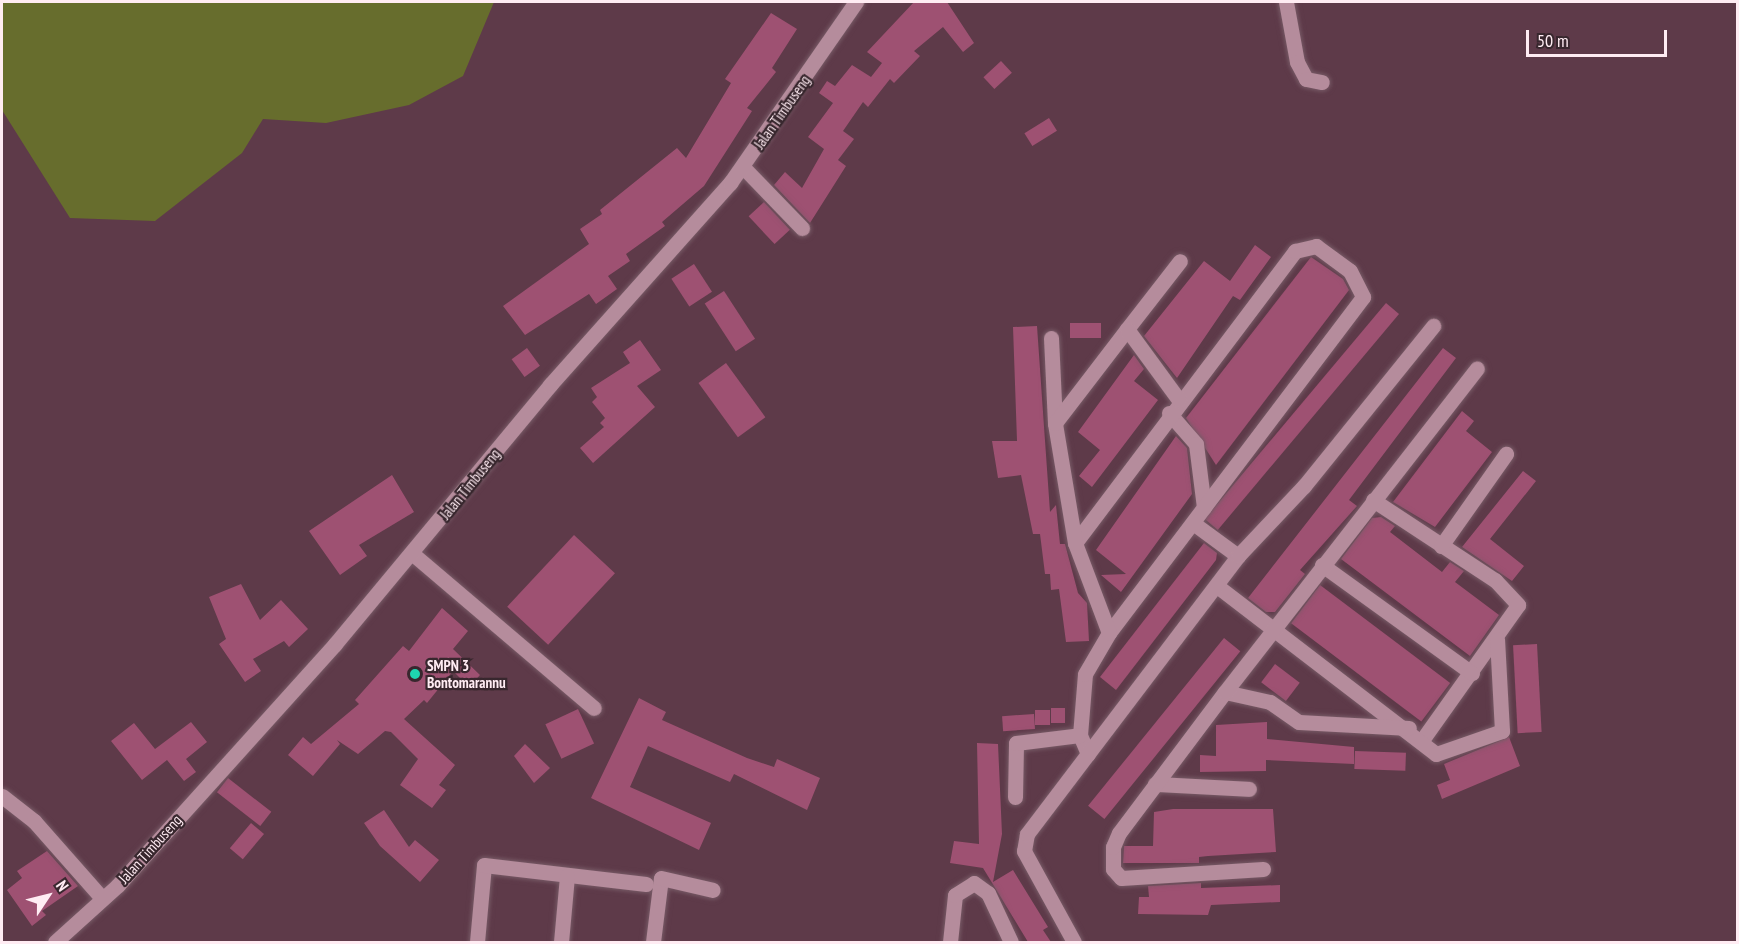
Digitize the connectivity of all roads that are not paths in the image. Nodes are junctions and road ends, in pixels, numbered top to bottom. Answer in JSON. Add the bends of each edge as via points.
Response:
{"nodes":[{"id":1,"x":856,"y":2,"type":"edge"},
{"id":2,"x":1286,"y":2,"type":"edge"},
{"id":3,"x":1322,"y":82,"type":"dead end"},
{"id":4,"x":742,"y":167,"type":"junction"},
{"id":5,"x":802,"y":228,"type":"dead end"},
{"id":6,"x":1180,"y":261,"type":"dead end"},
{"id":7,"x":1433,"y":326,"type":"dead end"},
{"id":8,"x":1127,"y":329,"type":"junction"},
{"id":9,"x":1051,"y":338,"type":"dead end"},
{"id":10,"x":1477,"y":368,"type":"dead end"},
{"id":11,"x":1179,"y":400,"type":"junction"},
{"id":12,"x":1169,"y":413,"type":"junction"},
{"id":13,"x":1055,"y":423,"type":"junction"},
{"id":14,"x":1506,"y":454,"type":"dead end"},
{"id":15,"x":1373,"y":500,"type":"junction"},
{"id":16,"x":1204,"y":507,"type":"junction"},
{"id":17,"x":1193,"y":523,"type":"junction"},
{"id":18,"x":1075,"y":543,"type":"junction"},
{"id":19,"x":1441,"y":546,"type":"junction"},
{"id":20,"x":414,"y":555,"type":"junction"},
{"id":21,"x":1238,"y":556,"type":"junction"},
{"id":22,"x":1322,"y":565,"type":"junction"},
{"id":23,"x":1217,"y":586,"type":"junction"},
{"id":24,"x":1273,"y":628,"type":"junction"},
{"id":25,"x":1109,"y":633,"type":"junction"},
{"id":26,"x":1497,"y":639,"type":"junction"},
{"id":27,"x":1473,"y":673,"type":"junction"},
{"id":28,"x":1225,"y":692,"type":"junction"},
{"id":29,"x":594,"y":708,"type":"dead end"},
{"id":30,"x":1409,"y":728,"type":"junction"},
{"id":31,"x":1080,"y":735,"type":"junction"},
{"id":32,"x":1422,"y":741,"type":"junction"},
{"id":33,"x":1088,"y":754,"type":"junction"},
{"id":34,"x":1155,"y":784,"type":"junction"},
{"id":35,"x":1248,"y":789,"type":"dead end"},
{"id":36,"x":2,"y":796,"type":"edge"},
{"id":37,"x":1015,"y":797,"type":"dead end"},
{"id":38,"x":1263,"y":870,"type":"dead end"},
{"id":39,"x":567,"y":876,"type":"junction"},
{"id":40,"x":646,"y":884,"type":"dead end"},
{"id":41,"x":712,"y":890,"type":"dead end"},
{"id":42,"x":102,"y":898,"type":"junction"},
{"id":43,"x":55,"y":942,"type":"edge"},
{"id":44,"x":477,"y":942,"type":"edge"},
{"id":45,"x":561,"y":942,"type":"edge"},
{"id":46,"x":653,"y":942,"type":"edge"},
{"id":47,"x":950,"y":942,"type":"edge"},
{"id":48,"x":1011,"y":942,"type":"edge"},
{"id":49,"x":1074,"y":942,"type":"edge"}],
"edges":[{"from":1,"to":4,"type":"street","name":"Jalan Timbuseng"},
{"from":2,"to":3,"type":"street","via":[[1297,62],[1306,79]]},
{"from":4,"to":5,"type":"street"},
{"from":4,"to":20,"type":"street","name":"Jalan Timbuseng","via":[[550,385]]},
{"from":6,"to":8,"type":"street"},
{"from":7,"to":21,"type":"street","via":[[1304,486]]},
{"from":8,"to":11,"type":"street"},
{"from":8,"to":13,"type":"street"},
{"from":9,"to":13,"type":"street"},
{"from":10,"to":15,"type":"street"},
{"from":11,"to":12,"type":"street"},
{"from":11,"to":16,"type":"street","via":[[1295,251],[1316,246],[1360,285],[1363,297]]},
{"from":12,"to":16,"type":"street","via":[[1196,444]]},
{"from":12,"to":18,"type":"street"},
{"from":13,"to":18,"type":"street"},
{"from":14,"to":19,"type":"street"},
{"from":15,"to":19,"type":"street"},
{"from":15,"to":22,"type":"street"},
{"from":16,"to":17,"type":"street"},
{"from":17,"to":21,"type":"street"},
{"from":17,"to":25,"type":"street"},
{"from":18,"to":25,"type":"street"},
{"from":19,"to":26,"type":"street","via":[[1496,580],[1517,601]]},
{"from":20,"to":29,"type":"street"},
{"from":20,"to":42,"type":"street","name":"Jalan Timbuseng"},
{"from":21,"to":23,"type":"street"},
{"from":22,"to":24,"type":"street"},
{"from":22,"to":27,"type":"street"},
{"from":23,"to":24,"type":"street"},
{"from":23,"to":33,"type":"street"},
{"from":24,"to":28,"type":"street"},
{"from":24,"to":30,"type":"street"},
{"from":25,"to":31,"type":"street","via":[[1085,674]]},
{"from":26,"to":27,"type":"street"},
{"from":26,"to":32,"type":"street","via":[[1502,731],[1441,754]]},
{"from":27,"to":32,"type":"street"},
{"from":28,"to":30,"type":"street","via":[[1270,702],[1299,722]]},
{"from":28,"to":34,"type":"street"},
{"from":30,"to":32,"type":"street"},
{"from":31,"to":33,"type":"street"},
{"from":31,"to":37,"type":"street","via":[[1016,743]]},
{"from":33,"to":49,"type":"street","via":[[1024,843]]},
{"from":34,"to":35,"type":"street"},
{"from":34,"to":38,"type":"street","via":[[1116,840],[1118,877]]},
{"from":36,"to":42,"type":"street","via":[[60,847]]},
{"from":39,"to":40,"type":"street"},
{"from":39,"to":44,"type":"street","via":[[484,865]]},
{"from":39,"to":45,"type":"street"},
{"from":41,"to":46,"type":"street","via":[[661,878]]},
{"from":42,"to":43,"type":"street","name":"Jalan Timbuseng"},
{"from":47,"to":48,"type":"street","via":[[955,895],[974,883],[988,893]]}]}
